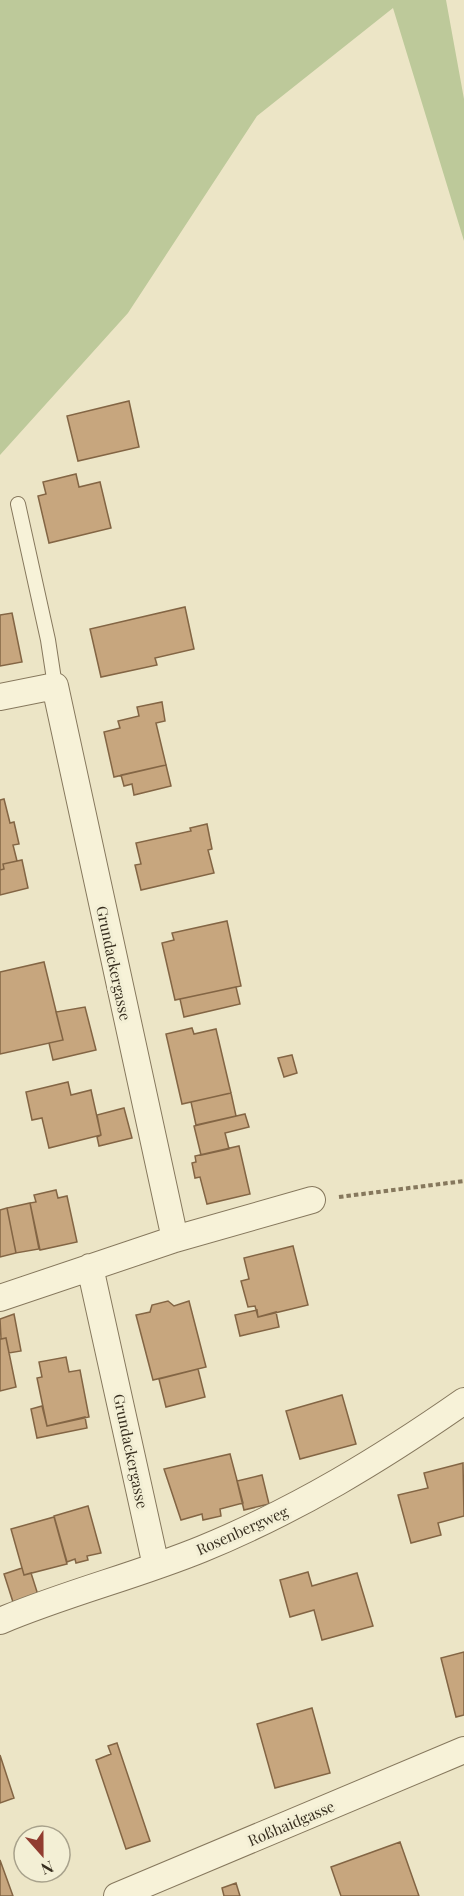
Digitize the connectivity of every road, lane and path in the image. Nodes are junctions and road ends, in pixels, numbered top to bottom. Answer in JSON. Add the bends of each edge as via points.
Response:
{"nodes":[{"id":1,"x":18,"y":504,"type":"dead end"},
{"id":2,"x":55,"y":686,"type":"junction"},
{"id":3,"x":0,"y":698,"type":"edge"},
{"id":4,"x":464,"y":1181,"type":"edge"},
{"id":5,"x":312,"y":1200,"type":"joint"},
{"id":6,"x":175,"y":1239,"type":"junction"},
{"id":7,"x":90,"y":1267,"type":"junction"},
{"id":8,"x":0,"y":1298,"type":"edge"},
{"id":9,"x":464,"y":1401,"type":"edge"},
{"id":10,"x":156,"y":1566,"type":"junction"},
{"id":11,"x":0,"y":1621,"type":"edge"},
{"id":12,"x":464,"y":1750,"type":"edge"},
{"id":13,"x":117,"y":1896,"type":"edge"}],
"edges":[{"from":1,"to":2,"type":"lane","name":"Grundackergasse"},
{"from":2,"to":3,"type":"street"},
{"from":2,"to":6,"type":"street","name":"Grundackergasse"},
{"from":4,"to":5,"type":"path"},
{"from":5,"to":6,"type":"street"},
{"from":6,"to":7,"type":"street"},
{"from":7,"to":8,"type":"street"},
{"from":7,"to":10,"type":"street","name":"Grundackergasse"},
{"from":9,"to":10,"type":"street","name":"Rosenbergweg","via":[[319,1494],[242,1532]]},
{"from":10,"to":11,"type":"street","name":"Rosenbergweg"},
{"from":12,"to":13,"type":"street","name":"Roßhaidgasse"}]}
